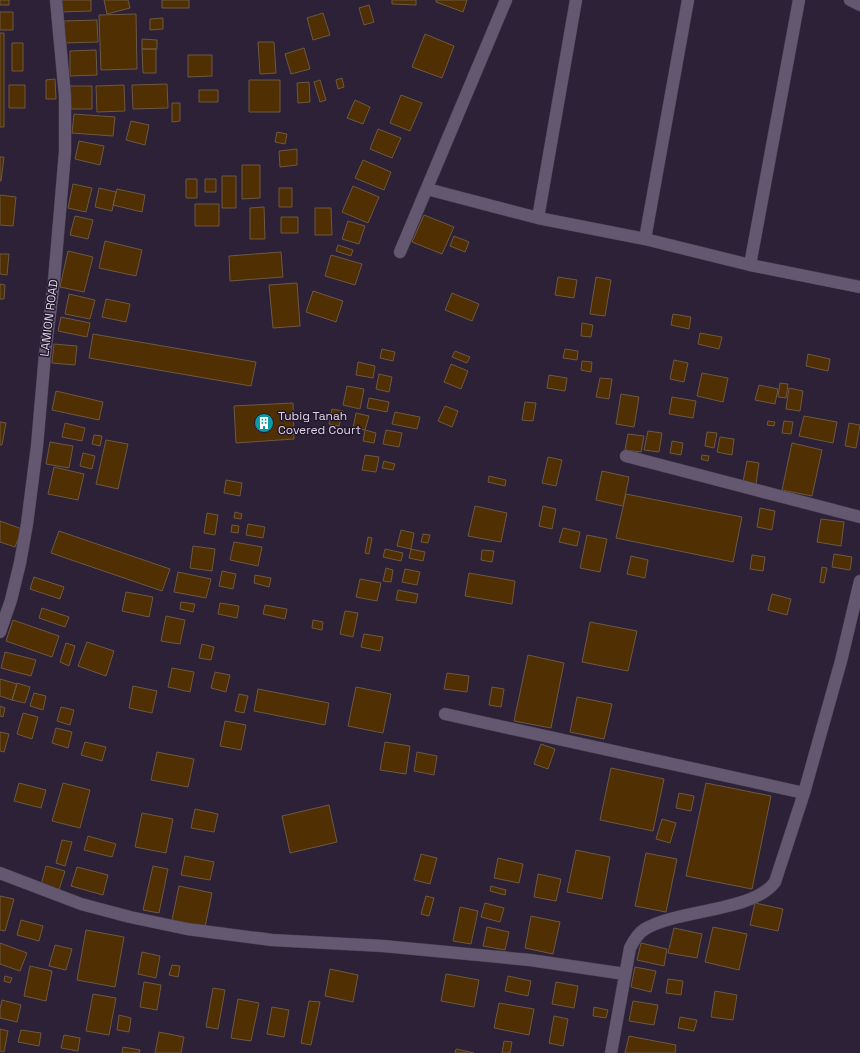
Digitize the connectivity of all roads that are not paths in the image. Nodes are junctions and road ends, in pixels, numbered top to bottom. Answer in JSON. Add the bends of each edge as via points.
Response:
{"nodes":[{"id":1,"x":56,"y":0,"type":"edge"},
{"id":2,"x":506,"y":0,"type":"edge"},
{"id":3,"x":576,"y":0,"type":"edge"},
{"id":4,"x":688,"y":0,"type":"edge"},
{"id":5,"x":799,"y":0,"type":"edge"},
{"id":6,"x":850,"y":0,"type":"edge"},
{"id":7,"x":860,"y":5,"type":"edge"},
{"id":8,"x":427,"y":189,"type":"junction"},
{"id":9,"x":538,"y":218,"type":"junction"},
{"id":10,"x":645,"y":239,"type":"junction"},
{"id":11,"x":400,"y":252,"type":"dead end"},
{"id":12,"x":750,"y":265,"type":"junction"},
{"id":13,"x":860,"y":287,"type":"edge"},
{"id":14,"x":626,"y":456,"type":"dead end"},
{"id":15,"x":860,"y":517,"type":"edge"},
{"id":16,"x":860,"y":581,"type":"edge"},
{"id":17,"x":0,"y":632,"type":"edge"},
{"id":18,"x":445,"y":714,"type":"dead end"},
{"id":19,"x":804,"y":793,"type":"junction"},
{"id":20,"x":0,"y":873,"type":"edge"},
{"id":21,"x":625,"y":974,"type":"junction"},
{"id":22,"x":611,"y":1053,"type":"edge"}],
"edges":[{"from":1,"to":17,"type":"street","name":"LAMION ROAD","via":[[65,96],[65,152],[55,273],[26,524],[20,563]]},
{"from":2,"to":8,"type":"street"},
{"from":3,"to":9,"type":"street"},
{"from":4,"to":10,"type":"street"},
{"from":5,"to":12,"type":"street"},
{"from":6,"to":7,"type":"street"},
{"from":8,"to":9,"type":"street"},
{"from":8,"to":11,"type":"street"},
{"from":9,"to":10,"type":"street"},
{"from":10,"to":12,"type":"street"},
{"from":12,"to":13,"type":"street"},
{"from":14,"to":15,"type":"street"},
{"from":16,"to":19,"type":"street","via":[[841,661]]},
{"from":18,"to":19,"type":"street"},
{"from":19,"to":21,"type":"street","via":[[781,866],[770,889],[740,902],[645,929],[630,948]]},
{"from":20,"to":21,"type":"street","via":[[81,904],[187,929],[272,940],[383,946],[530,960]]},
{"from":21,"to":22,"type":"street"}]}
